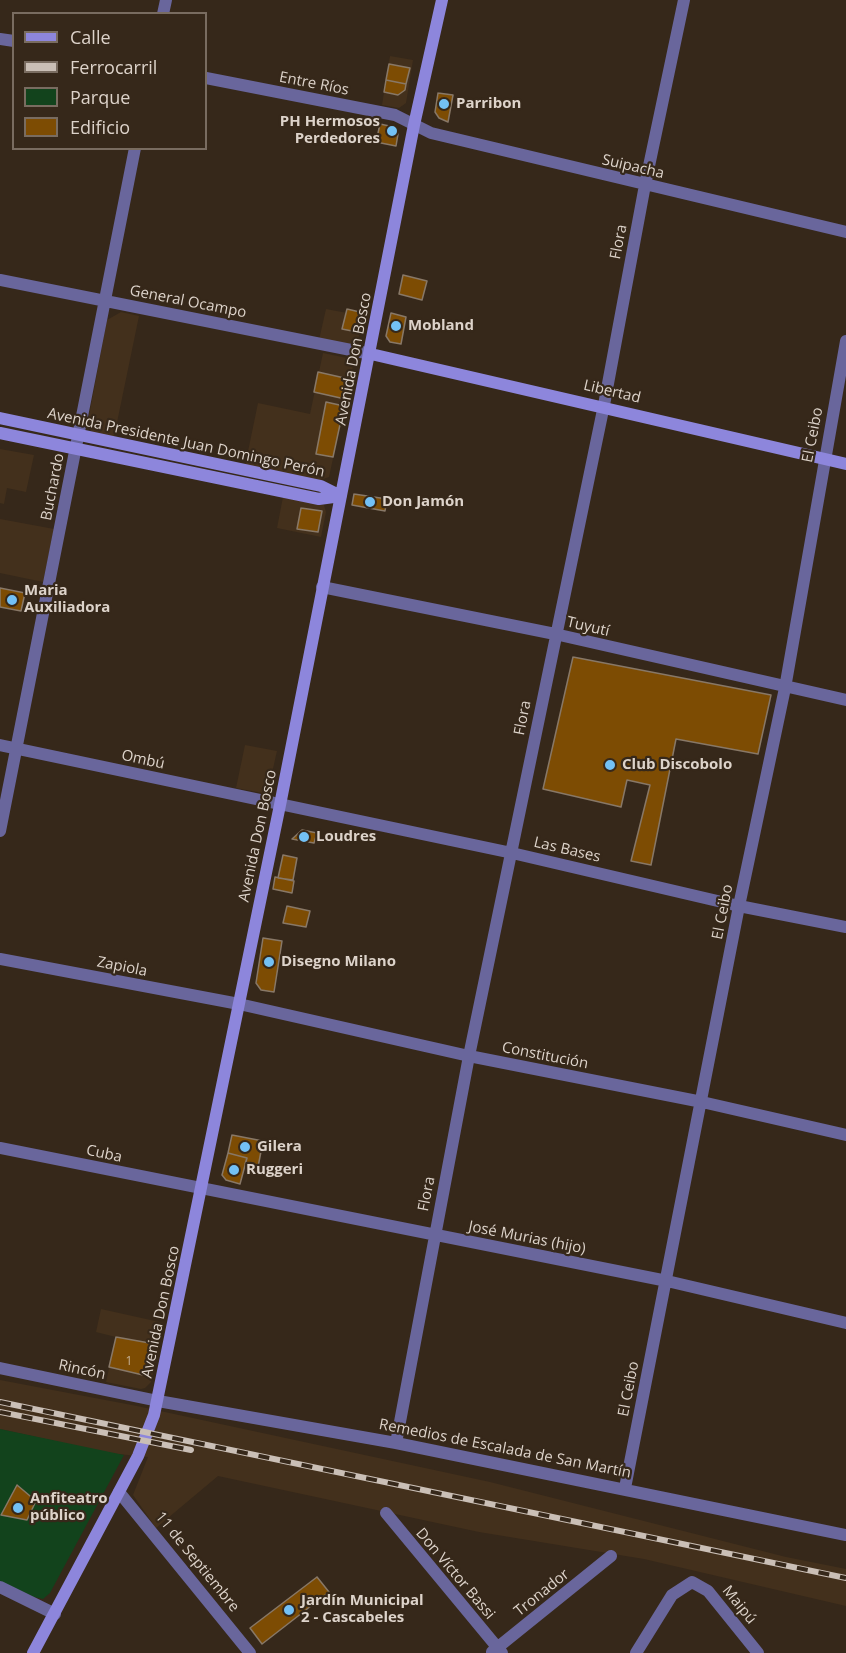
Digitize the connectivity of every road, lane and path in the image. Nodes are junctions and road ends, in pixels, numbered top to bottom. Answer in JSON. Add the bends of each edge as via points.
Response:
{"nodes":[{"id":1,"x":442,"y":0,"type":"edge"},
{"id":2,"x":684,"y":0,"type":"edge"},
{"id":3,"x":207,"y":78,"type":"edge"},
{"id":4,"x":414,"y":124,"type":"junction"},
{"id":5,"x":135,"y":150,"type":"edge"},
{"id":6,"x":645,"y":185,"type":"junction"},
{"id":7,"x":846,"y":232,"type":"edge"},
{"id":8,"x":0,"y":280,"type":"edge"},
{"id":9,"x":104,"y":301,"type":"junction"},
{"id":10,"x":846,"y":342,"type":"edge"},
{"id":11,"x":371,"y":354,"type":"junction"},
{"id":12,"x":604,"y":405,"type":"junction"},
{"id":13,"x":0,"y":418,"type":"edge"},
{"id":14,"x":0,"y":433,"type":"edge"},
{"id":15,"x":78,"y":435,"type":"junction"},
{"id":16,"x":76,"y":448,"type":"junction"},
{"id":17,"x":824,"y":459,"type":"junction"},
{"id":18,"x":846,"y":464,"type":"edge"},
{"id":19,"x":341,"y":496,"type":"junction"},
{"id":20,"x":322,"y":587,"type":"junction"},
{"id":21,"x":555,"y":634,"type":"junction"},
{"id":22,"x":785,"y":688,"type":"junction"},
{"id":23,"x":846,"y":700,"type":"edge"},
{"id":24,"x":0,"y":745,"type":"edge"},
{"id":25,"x":16,"y":748,"type":"junction"},
{"id":26,"x":280,"y":805,"type":"junction"},
{"id":27,"x":0,"y":831,"type":"edge"},
{"id":28,"x":512,"y":853,"type":"junction"},
{"id":29,"x":739,"y":906,"type":"junction"},
{"id":30,"x":846,"y":927,"type":"edge"},
{"id":31,"x":0,"y":959,"type":"edge"},
{"id":32,"x":239,"y":1004,"type":"junction"},
{"id":33,"x":469,"y":1056,"type":"junction"},
{"id":34,"x":702,"y":1102,"type":"junction"},
{"id":35,"x":846,"y":1135,"type":"edge"},
{"id":36,"x":0,"y":1148,"type":"edge"},
{"id":37,"x":201,"y":1189,"type":"junction"},
{"id":38,"x":434,"y":1234,"type":"junction"},
{"id":39,"x":667,"y":1281,"type":"junction"},
{"id":40,"x":846,"y":1323,"type":"edge"},
{"id":41,"x":0,"y":1368,"type":"edge"},
{"id":42,"x":158,"y":1401,"type":"junction"},
{"id":43,"x":396,"y":1443,"type":"junction"},
{"id":44,"x":625,"y":1488,"type":"junction"},
{"id":45,"x":119,"y":1492,"type":"junction"},
{"id":46,"x":386,"y":1513,"type":"dead end"},
{"id":47,"x":846,"y":1535,"type":"edge"},
{"id":48,"x":611,"y":1556,"type":"dead end"},
{"id":49,"x":0,"y":1587,"type":"edge"},
{"id":50,"x":55,"y":1614,"type":"junction"},
{"id":51,"x":497,"y":1651,"type":"edge"},
{"id":52,"x":33,"y":1653,"type":"edge"},
{"id":53,"x":250,"y":1653,"type":"edge"},
{"id":54,"x":636,"y":1653,"type":"edge"},
{"id":55,"x":758,"y":1653,"type":"edge"}],
"edges":[{"from":1,"to":4,"type":"main road","name":"Avenida Don Bosco"},
{"from":2,"to":6,"type":"street","name":"Flora"},
{"from":3,"to":4,"type":"street","name":"Entre Ríos","via":[[395,115]]},
{"from":4,"to":6,"type":"street","name":"Suipacha","via":[[431,133]]},
{"from":4,"to":11,"type":"main road","name":"Avenida Don Bosco"},
{"from":5,"to":9,"type":"street","name":"Buchardo"},
{"from":6,"to":7,"type":"street","name":"Suipacha"},
{"from":6,"to":12,"type":"street","name":"Flora"},
{"from":8,"to":9,"type":"street","name":"General Ocampo"},
{"from":9,"to":11,"type":"street","name":"General Ocampo"},
{"from":9,"to":15,"type":"street","name":"Buchardo"},
{"from":10,"to":17,"type":"street","name":"El Ceibo"},
{"from":11,"to":12,"type":"main road","name":"Libertad"},
{"from":11,"to":19,"type":"main road","name":"Avenida Don Bosco"},
{"from":12,"to":17,"type":"main road","name":"Libertad"},
{"from":12,"to":21,"type":"street","name":"Flora"},
{"from":13,"to":15,"type":"main road","name":"Avenida Presidente Juan Domingo Perón"},
{"from":14,"to":16,"type":"main road","name":"Avenida Presidente Juan Domingo Perón"},
{"from":15,"to":16,"type":"street","name":"Buchardo"},
{"from":15,"to":19,"type":"main road","name":"Avenida Presidente Juan Domingo Perón","via":[[321,486]]},
{"from":16,"to":19,"type":"main road","name":"Avenida Presidente Juan Domingo Perón","via":[[319,499]]},
{"from":16,"to":25,"type":"street","name":"Buchardo"},
{"from":17,"to":18,"type":"main road","name":"Libertad"},
{"from":17,"to":22,"type":"street","name":"El Ceibo"},
{"from":19,"to":20,"type":"main road","name":"Avenida Don Bosco"},
{"from":20,"to":21,"type":"street","name":"Tuyutí"},
{"from":20,"to":26,"type":"main road","name":"Avenida Don Bosco"},
{"from":21,"to":22,"type":"street","name":"Tuyutí"},
{"from":21,"to":28,"type":"street","name":"Flora"},
{"from":22,"to":23,"type":"street","name":"Tuyutí"},
{"from":22,"to":29,"type":"street","name":"El Ceibo"},
{"from":24,"to":25,"type":"street","name":"Ombú"},
{"from":25,"to":26,"type":"street","name":"Ombú"},
{"from":25,"to":27,"type":"street","name":"Buchardo"},
{"from":26,"to":28,"type":"street","name":"Las Bases"},
{"from":26,"to":32,"type":"main road","name":"Avenida Don Bosco"},
{"from":28,"to":29,"type":"street","name":"Las Bases"},
{"from":28,"to":33,"type":"street","name":"Flora"},
{"from":29,"to":30,"type":"street","name":"Las Bases"},
{"from":29,"to":34,"type":"street","name":"El Ceibo"},
{"from":31,"to":32,"type":"street","name":"Zapiola"},
{"from":32,"to":33,"type":"street","name":"Constitución"},
{"from":32,"to":37,"type":"main road","name":"Avenida Don Bosco"},
{"from":33,"to":34,"type":"street","name":"Constitución"},
{"from":33,"to":38,"type":"street","name":"Flora"},
{"from":34,"to":35,"type":"street","name":"Constitución"},
{"from":34,"to":39,"type":"street","name":"El Ceibo"},
{"from":36,"to":37,"type":"street","name":"Cuba"},
{"from":37,"to":38,"type":"street","name":"José Murias (hijo)"},
{"from":37,"to":42,"type":"main road","name":"Avenida Don Bosco"},
{"from":38,"to":39,"type":"street","name":"José Murias (hijo)"},
{"from":38,"to":43,"type":"street","name":"Flora"},
{"from":39,"to":40,"type":"street","name":"José Murias (hijo)"},
{"from":39,"to":44,"type":"street","name":"El Ceibo"},
{"from":41,"to":42,"type":"street","name":"Rincón"},
{"from":42,"to":43,"type":"street","name":"Remedios de Escalada de San Martín"},
{"from":42,"to":45,"type":"main road","name":"Avenida Don Bosco","via":[[145,1441]]},
{"from":43,"to":44,"type":"street","name":"Remedios de Escalada de San Martín"},
{"from":44,"to":47,"type":"street","name":"Remedios de Escalada de San Martín"},
{"from":45,"to":50,"type":"main road","name":"Avenida Don Bosco"},
{"from":45,"to":53,"type":"street","name":"11 de Septiembre"},
{"from":46,"to":51,"type":"street","name":"Don Víctor Bassi"},
{"from":48,"to":51,"type":"street","name":"Tronador"},
{"from":49,"to":50,"type":"street"},
{"from":50,"to":52,"type":"main road","name":"Avenida Don Bosco"},
{"from":54,"to":55,"type":"street","name":"Maipú","via":[[672,1595],[692,1582],[708,1591]]}]}
